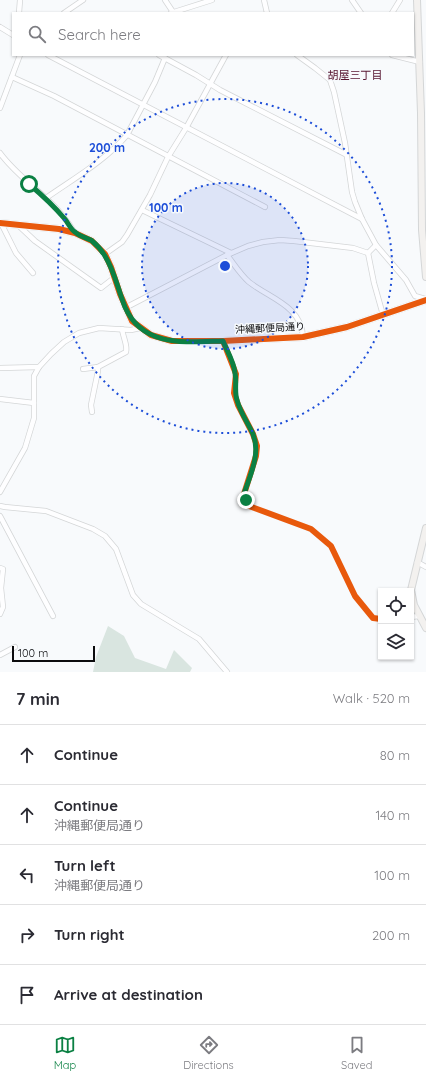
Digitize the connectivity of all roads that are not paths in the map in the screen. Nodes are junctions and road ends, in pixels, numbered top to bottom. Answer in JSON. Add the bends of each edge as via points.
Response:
{"nodes":[{"id":1,"x":20,"y":0,"type":"edge"},
{"id":2,"x":83,"y":0,"type":"edge"},
{"id":3,"x":165,"y":0,"type":"edge"},
{"id":4,"x":212,"y":0,"type":"edge"},
{"id":5,"x":264,"y":0,"type":"edge"},
{"id":6,"x":352,"y":0,"type":"edge"},
{"id":7,"x":400,"y":0,"type":"edge"},
{"id":8,"x":417,"y":0,"type":"edge"},
{"id":9,"x":19,"y":12,"type":"edge"},
{"id":10,"x":65,"y":12,"type":"edge"},
{"id":11,"x":172,"y":12,"type":"edge"},
{"id":12,"x":267,"y":12,"type":"edge"},
{"id":13,"x":360,"y":12,"type":"edge"},
{"id":14,"x":393,"y":12,"type":"edge"},
{"id":15,"x":0,"y":27,"type":"edge"},
{"id":16,"x":12,"y":34,"type":"edge"},
{"id":17,"x":20,"y":56,"type":"edge"},
{"id":18,"x":52,"y":56,"type":"edge"},
{"id":19,"x":161,"y":56,"type":"edge"},
{"id":20,"x":225,"y":56,"type":"edge"},
{"id":21,"x":298,"y":56,"type":"edge"},
{"id":22,"x":396,"y":56,"type":"edge"},
{"id":23,"x":165,"y":58,"type":"junction"},
{"id":24,"x":420,"y":62,"type":"junction"},
{"id":25,"x":12,"y":77,"type":"junction"},
{"id":26,"x":211,"y":83,"type":"junction"},
{"id":27,"x":142,"y":105,"type":"junction"},
{"id":28,"x":0,"y":108,"type":"edge"},
{"id":29,"x":424,"y":114,"type":"edge"},
{"id":30,"x":186,"y":128,"type":"junction"},
{"id":31,"x":127,"y":135,"type":"junction"},
{"id":32,"x":0,"y":153,"type":"edge"},
{"id":33,"x":347,"y":155,"type":"junction"},
{"id":34,"x":168,"y":157,"type":"junction"},
{"id":35,"x":424,"y":172,"type":"edge"},
{"id":36,"x":46,"y":198,"type":"junction"},
{"id":37,"x":266,"y":207,"type":"dead end"},
{"id":38,"x":142,"y":210,"type":"junction"},
{"id":39,"x":362,"y":219,"type":"junction"},
{"id":40,"x":0,"y":223,"type":"edge"},
{"id":41,"x":18,"y":225,"type":"junction"},
{"id":42,"x":75,"y":233,"type":"junction"},
{"id":43,"x":376,"y":245,"type":"junction"},
{"id":44,"x":368,"y":253,"type":"junction"},
{"id":45,"x":104,"y":254,"type":"junction"},
{"id":46,"x":229,"y":254,"type":"junction"},
{"id":47,"x":33,"y":273,"type":"dead end"},
{"id":48,"x":115,"y":277,"type":"junction"},
{"id":49,"x":426,"y":277,"type":"edge"},
{"id":50,"x":426,"y":299,"type":"edge"},
{"id":51,"x":125,"y":308,"type":"junction"},
{"id":52,"x":383,"y":315,"type":"junction"},
{"id":53,"x":140,"y":328,"type":"junction"},
{"id":54,"x":122,"y":329,"type":"junction"},
{"id":55,"x":303,"y":337,"type":"junction"},
{"id":56,"x":223,"y":341,"type":"junction"},
{"id":57,"x":39,"y":367,"type":"junction"},
{"id":58,"x":98,"y":367,"type":"junction"},
{"id":59,"x":0,"y":368,"type":"edge"},
{"id":60,"x":83,"y":369,"type":"dead end"},
{"id":61,"x":0,"y":399,"type":"edge"},
{"id":62,"x":34,"y":403,"type":"junction"},
{"id":63,"x":92,"y":412,"type":"dead end"},
{"id":64,"x":1,"y":489,"type":"edge"},
{"id":65,"x":0,"y":506,"type":"edge"},
{"id":66,"x":0,"y":516,"type":"edge"},
{"id":67,"x":426,"y":528,"type":"edge"},
{"id":68,"x":417,"y":562,"type":"junction"},
{"id":69,"x":0,"y":568,"type":"edge"},
{"id":70,"x":426,"y":568,"type":"edge"},
{"id":71,"x":0,"y":614,"type":"edge"},
{"id":72,"x":53,"y":616,"type":"dead end"},
{"id":73,"x":419,"y":616,"type":"junction"},
{"id":74,"x":414,"y":617,"type":"edge"},
{"id":75,"x":378,"y":619,"type":"edge"},
{"id":76,"x":426,"y":628,"type":"edge"},
{"id":77,"x":15,"y":647,"type":"dead end"},
{"id":78,"x":0,"y":655,"type":"edge"},
{"id":79,"x":226,"y":672,"type":"edge"}],
"edges":[{"from":1,"to":9,"type":"street"},
{"from":2,"to":10,"type":"street"},
{"from":3,"to":11,"type":"street"},
{"from":4,"to":11,"type":"street"},
{"from":5,"to":12,"type":"street"},
{"from":6,"to":13,"type":"street"},
{"from":7,"to":14,"type":"street"},
{"from":8,"to":24,"type":"street"},
{"from":15,"to":16,"type":"street"},
{"from":17,"to":25,"type":"street"},
{"from":18,"to":27,"type":"street"},
{"from":19,"to":23,"type":"street"},
{"from":20,"to":26,"type":"street"},
{"from":21,"to":33,"type":"street","via":[[330,80]]},
{"from":22,"to":24,"type":"street"},
{"from":23,"to":26,"type":"street"},
{"from":23,"to":27,"type":"street"},
{"from":24,"to":29,"type":"street"},
{"from":25,"to":28,"type":"street"},
{"from":25,"to":31,"type":"street"},
{"from":26,"to":30,"type":"street"},
{"from":26,"to":33,"type":"street"},
{"from":27,"to":30,"type":"street"},
{"from":27,"to":31,"type":"street"},
{"from":29,"to":35,"type":"street"},
{"from":30,"to":34,"type":"street"},
{"from":30,"to":39,"type":"street"},
{"from":31,"to":34,"type":"street"},
{"from":31,"to":36,"type":"street","via":[[108,154]]},
{"from":32,"to":36,"type":"street","via":[[19,176]]},
{"from":33,"to":39,"type":"street","via":[[352,192]]},
{"from":34,"to":37,"type":"street"},
{"from":34,"to":38,"type":"street"},
{"from":35,"to":49,"type":"street","via":[[422,230]]},
{"from":36,"to":42,"type":"street"},
{"from":38,"to":45,"type":"street","via":[[122,242]]},
{"from":38,"to":46,"type":"street"},
{"from":39,"to":43,"type":"street"},
{"from":40,"to":41,"type":"street","name":"沖縄郵便局通り"},
{"from":40,"to":47,"type":"street","via":[[16,253]]},
{"from":41,"to":42,"type":"street","name":"沖縄郵便局通り"},
{"from":41,"to":48,"type":"street","via":[[35,241],[101,288]]},
{"from":42,"to":45,"type":"street","name":"沖縄郵便局通り","via":[[92,241]]},
{"from":43,"to":44,"type":"street"},
{"from":43,"to":50,"type":"street","via":[[406,280],[415,296]]},
{"from":44,"to":46,"type":"street","via":[[353,248],[280,240],[248,246]]},
{"from":44,"to":52,"type":"street"},
{"from":45,"to":48,"type":"street","name":"沖縄郵便局通り"},
{"from":46,"to":51,"type":"street"},
{"from":46,"to":55,"type":"street","via":[[243,277],[282,302],[294,313],[302,327]]},
{"from":48,"to":51,"type":"street","name":"沖縄郵便局通り"},
{"from":50,"to":52,"type":"street","name":"沖縄郵便局通り"},
{"from":51,"to":53,"type":"street","name":"沖縄郵便局通り","via":[[132,321]]},
{"from":52,"to":55,"type":"street","name":"沖縄郵便局通り","via":[[330,332]]},
{"from":53,"to":54,"type":"street"},
{"from":53,"to":56,"type":"street","name":"沖縄郵便局通り","via":[[151,335],[172,341]]},
{"from":54,"to":57,"type":"street","via":[[99,328],[80,333],[64,342]]},
{"from":54,"to":58,"type":"street","via":[[126,352]]},
{"from":55,"to":56,"type":"street","name":"沖縄郵便局通り"},
{"from":56,"to":75,"type":"street","via":[[236,374],[234,393],[256,446],[256,456],[244,494],[246,500],[250,506],[311,529],[331,546],[355,596],[373,618]]},
{"from":57,"to":59,"type":"street"},
{"from":57,"to":62,"type":"street","via":[[34,376]]},
{"from":58,"to":60,"type":"street"},
{"from":58,"to":63,"type":"street"},
{"from":61,"to":62,"type":"street"},
{"from":62,"to":64,"type":"street","via":[[34,418],[25,448]]},
{"from":65,"to":79,"type":"street","via":[[46,511],[105,536],[116,549],[133,594],[141,604],[199,639]]},
{"from":66,"to":72,"type":"street"},
{"from":67,"to":68,"type":"street"},
{"from":68,"to":70,"type":"street"},
{"from":68,"to":73,"type":"street","via":[[411,590]]},
{"from":69,"to":71,"type":"street","via":[[3,569],[3,607]]},
{"from":73,"to":74,"type":"street"},
{"from":73,"to":76,"type":"street"},
{"from":77,"to":78,"type":"street"}]}
